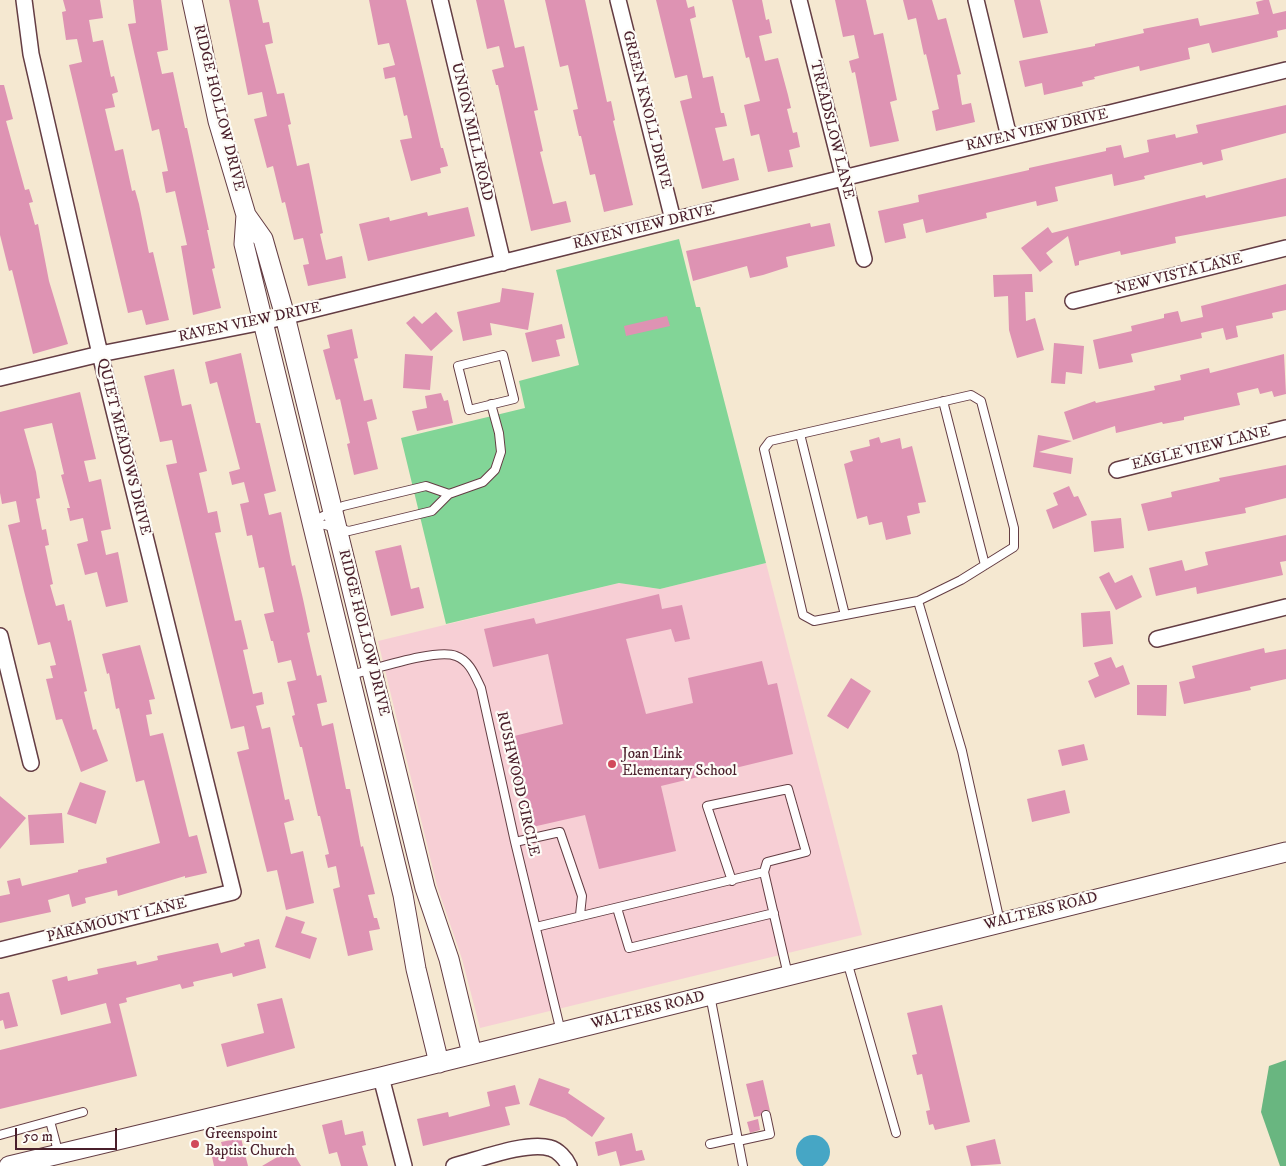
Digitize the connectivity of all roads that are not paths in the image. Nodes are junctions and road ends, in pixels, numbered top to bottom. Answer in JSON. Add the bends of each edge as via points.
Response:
{"nodes":[{"id":1,"x":24,"y":0,"type":"edge"},
{"id":2,"x":192,"y":0,"type":"edge"},
{"id":3,"x":440,"y":0,"type":"edge"},
{"id":4,"x":618,"y":0,"type":"edge"},
{"id":5,"x":799,"y":0,"type":"edge"},
{"id":6,"x":976,"y":0,"type":"edge"},
{"id":7,"x":1286,"y":70,"type":"edge"},
{"id":8,"x":1009,"y":137,"type":"junction"},
{"id":9,"x":842,"y":178,"type":"junction"},
{"id":10,"x":246,"y":215,"type":"junction"},
{"id":11,"x":673,"y":220,"type":"junction"},
{"id":12,"x":1286,"y":248,"type":"edge"},
{"id":13,"x":864,"y":259,"type":"dead end"},
{"id":14,"x":503,"y":263,"type":"junction"},
{"id":15,"x":1073,"y":301,"type":"dead end"},
{"id":16,"x":285,"y":316,"type":"junction"},
{"id":17,"x":263,"y":322,"type":"junction"},
{"id":18,"x":100,"y":354,"type":"junction"},
{"id":19,"x":0,"y":378,"type":"edge"},
{"id":20,"x":943,"y":401,"type":"junction"},
{"id":21,"x":492,"y":404,"type":"junction"},
{"id":22,"x":1286,"y":428,"type":"edge"},
{"id":23,"x":800,"y":434,"type":"junction"},
{"id":24,"x":1117,"y":470,"type":"dead end"},
{"id":25,"x":449,"y":494,"type":"junction"},
{"id":26,"x":335,"y":521,"type":"junction"},
{"id":27,"x":311,"y":522,"type":"junction"},
{"id":28,"x":985,"y":566,"type":"junction"},
{"id":29,"x":918,"y":601,"type":"junction"},
{"id":30,"x":1286,"y":607,"type":"edge"},
{"id":31,"x":845,"y":615,"type":"junction"},
{"id":32,"x":0,"y":636,"type":"edge"},
{"id":33,"x":1157,"y":639,"type":"dead end"},
{"id":34,"x":372,"y":670,"type":"junction"},
{"id":35,"x":350,"y":675,"type":"junction"},
{"id":36,"x":30,"y":763,"type":"dead end"},
{"id":37,"x":515,"y":842,"type":"junction"},
{"id":38,"x":1286,"y":852,"type":"edge"},
{"id":39,"x":764,"y":872,"type":"junction"},
{"id":40,"x":732,"y":881,"type":"junction"},
{"id":41,"x":233,"y":892,"type":"joint"},
{"id":42,"x":617,"y":908,"type":"junction"},
{"id":43,"x":774,"y":913,"type":"junction"},
{"id":44,"x":580,"y":916,"type":"junction"},
{"id":45,"x":1000,"y":922,"type":"junction"},
{"id":46,"x":536,"y":926,"type":"junction"},
{"id":47,"x":0,"y":950,"type":"edge"},
{"id":48,"x":847,"y":961,"type":"junction"},
{"id":49,"x":788,"y":975,"type":"junction"},
{"id":50,"x":710,"y":995,"type":"junction"},
{"id":51,"x":561,"y":1032,"type":"junction"},
{"id":52,"x":472,"y":1054,"type":"junction"},
{"id":53,"x":439,"y":1063,"type":"junction"},
{"id":54,"x":381,"y":1077,"type":"junction"},
{"id":55,"x":82,"y":1112,"type":"dead end"},
{"id":56,"x":766,"y":1115,"type":"dead end"},
{"id":57,"x":50,"y":1121,"type":"junction"},
{"id":58,"x":896,"y":1133,"type":"dead end"},
{"id":59,"x":0,"y":1135,"type":"edge"},
{"id":60,"x":738,"y":1139,"type":"junction"},
{"id":61,"x":710,"y":1144,"type":"dead end"},
{"id":62,"x":59,"y":1155,"type":"junction"},
{"id":63,"x":9,"y":1166,"type":"edge"},
{"id":64,"x":404,"y":1166,"type":"edge"},
{"id":65,"x":454,"y":1166,"type":"edge"},
{"id":66,"x":570,"y":1166,"type":"edge"},
{"id":67,"x":743,"y":1166,"type":"edge"}],
"edges":[{"from":1,"to":18,"type":"street","name":"QUIET MEADOWS DRIVE","via":[[31,54]]},
{"from":2,"to":10,"type":"street","name":"RIDGE HOLLOW DRIVE","via":[[218,121]]},
{"from":3,"to":14,"type":"street","name":"UNION MILL ROAD"},
{"from":4,"to":11,"type":"street","name":"GREEN KNOLL DRIVE"},
{"from":5,"to":9,"type":"street","name":"TREADSLOW LANE"},
{"from":6,"to":8,"type":"street"},
{"from":7,"to":8,"type":"street","name":"RAVEN VIEW DRIVE"},
{"from":8,"to":9,"type":"street","name":"RAVEN VIEW DRIVE"},
{"from":9,"to":11,"type":"street","name":"RAVEN VIEW DRIVE"},
{"from":9,"to":13,"type":"street","name":"TREADSLOW LANE"},
{"from":10,"to":16,"type":"street","name":"RIDGE HOLLOW DRIVE","via":[[263,239]]},
{"from":10,"to":17,"type":"street","name":"RIDGE HOLLOW DRIVE","via":[[244,244]]},
{"from":11,"to":14,"type":"street","name":"RAVEN VIEW DRIVE"},
{"from":12,"to":15,"type":"street","name":"NEW VISTA LANE"},
{"from":14,"to":16,"type":"street","name":"RAVEN VIEW DRIVE"},
{"from":16,"to":17,"type":"street","name":"RAVEN VIEW DRIVE"},
{"from":16,"to":26,"type":"street","name":"RIDGE HOLLOW DRIVE"},
{"from":17,"to":18,"type":"street","name":"RAVEN VIEW DRIVE"},
{"from":17,"to":27,"type":"street","name":"RIDGE HOLLOW DRIVE"},
{"from":18,"to":19,"type":"street","name":"RAVEN VIEW DRIVE"},
{"from":18,"to":41,"type":"street","name":"QUIET MEADOWS DRIVE"},
{"from":20,"to":23,"type":"lane"},
{"from":20,"to":28,"type":"lane"},
{"from":20,"to":28,"type":"lane","via":[[971,395],[981,402],[1014,528],[1014,547]]},
{"from":21,"to":21,"type":"lane","via":[[514,399],[503,355],[458,366],[469,410]]},
{"from":21,"to":25,"type":"lane","via":[[501,452],[495,470],[483,482]]},
{"from":22,"to":24,"type":"street","name":"EAGLE VIEW LANE"},
{"from":23,"to":31,"type":"lane"},
{"from":23,"to":31,"type":"lane","via":[[770,441],[764,449],[803,615],[814,621]]},
{"from":25,"to":26,"type":"lane","via":[[432,511],[349,531]]},
{"from":25,"to":26,"type":"lane","via":[[426,486],[343,506]]},
{"from":26,"to":27,"type":"lane"},
{"from":26,"to":27,"type":"lane"},
{"from":26,"to":34,"type":"street","name":"RIDGE HOLLOW DRIVE"},
{"from":27,"to":35,"type":"street","name":"RIDGE HOLLOW DRIVE"},
{"from":28,"to":29,"type":"lane"},
{"from":29,"to":31,"type":"lane"},
{"from":29,"to":45,"type":"lane","via":[[962,751]]},
{"from":30,"to":33,"type":"street"},
{"from":32,"to":36,"type":"street"},
{"from":34,"to":35,"type":"lane","name":"RUSHWOOD CIRCLE"},
{"from":34,"to":37,"type":"lane","name":"RUSHWOOD CIRCLE","via":[[432,654],[456,656],[471,667],[481,688]]},
{"from":34,"to":52,"type":"street","name":"RIDGE HOLLOW DRIVE","via":[[425,888],[449,959]]},
{"from":35,"to":53,"type":"street","name":"RIDGE HOLLOW DRIVE"},
{"from":37,"to":44,"type":"lane","via":[[560,832],[582,896]]},
{"from":37,"to":46,"type":"lane","name":"RUSHWOOD CIRCLE"},
{"from":38,"to":45,"type":"street","name":"WALTERS ROAD"},
{"from":39,"to":40,"type":"lane"},
{"from":39,"to":40,"type":"lane","via":[[767,862],[806,852],[788,789],[708,806]]},
{"from":39,"to":43,"type":"lane"},
{"from":40,"to":42,"type":"lane"},
{"from":41,"to":47,"type":"street","name":"PARAMOUNT LANE"},
{"from":42,"to":43,"type":"lane","via":[[629,948]]},
{"from":42,"to":44,"type":"lane"},
{"from":43,"to":49,"type":"lane"},
{"from":44,"to":46,"type":"lane"},
{"from":45,"to":48,"type":"street","name":"WALTERS ROAD"},
{"from":46,"to":51,"type":"lane","name":"RUSHWOOD CIRCLE"},
{"from":48,"to":49,"type":"street","name":"WALTERS ROAD"},
{"from":48,"to":58,"type":"lane"},
{"from":49,"to":50,"type":"street","name":"WALTERS ROAD"},
{"from":50,"to":51,"type":"street","name":"WALTERS ROAD"},
{"from":50,"to":60,"type":"lane"},
{"from":51,"to":52,"type":"street","name":"WALTERS ROAD"},
{"from":52,"to":53,"type":"street","name":"WALTERS ROAD"},
{"from":53,"to":54,"type":"street","name":"WALTERS ROAD"},
{"from":54,"to":62,"type":"street","name":"WALTERS ROAD"},
{"from":54,"to":64,"type":"street"},
{"from":55,"to":57,"type":"lane"},
{"from":56,"to":60,"type":"lane","via":[[770,1134]]},
{"from":57,"to":59,"type":"lane"},
{"from":57,"to":62,"type":"lane"},
{"from":60,"to":61,"type":"lane"},
{"from":60,"to":67,"type":"lane"},
{"from":62,"to":63,"type":"street","name":"WALTERS ROAD"},
{"from":65,"to":66,"type":"street","via":[[528,1147],[551,1148],[566,1158]]}]}
